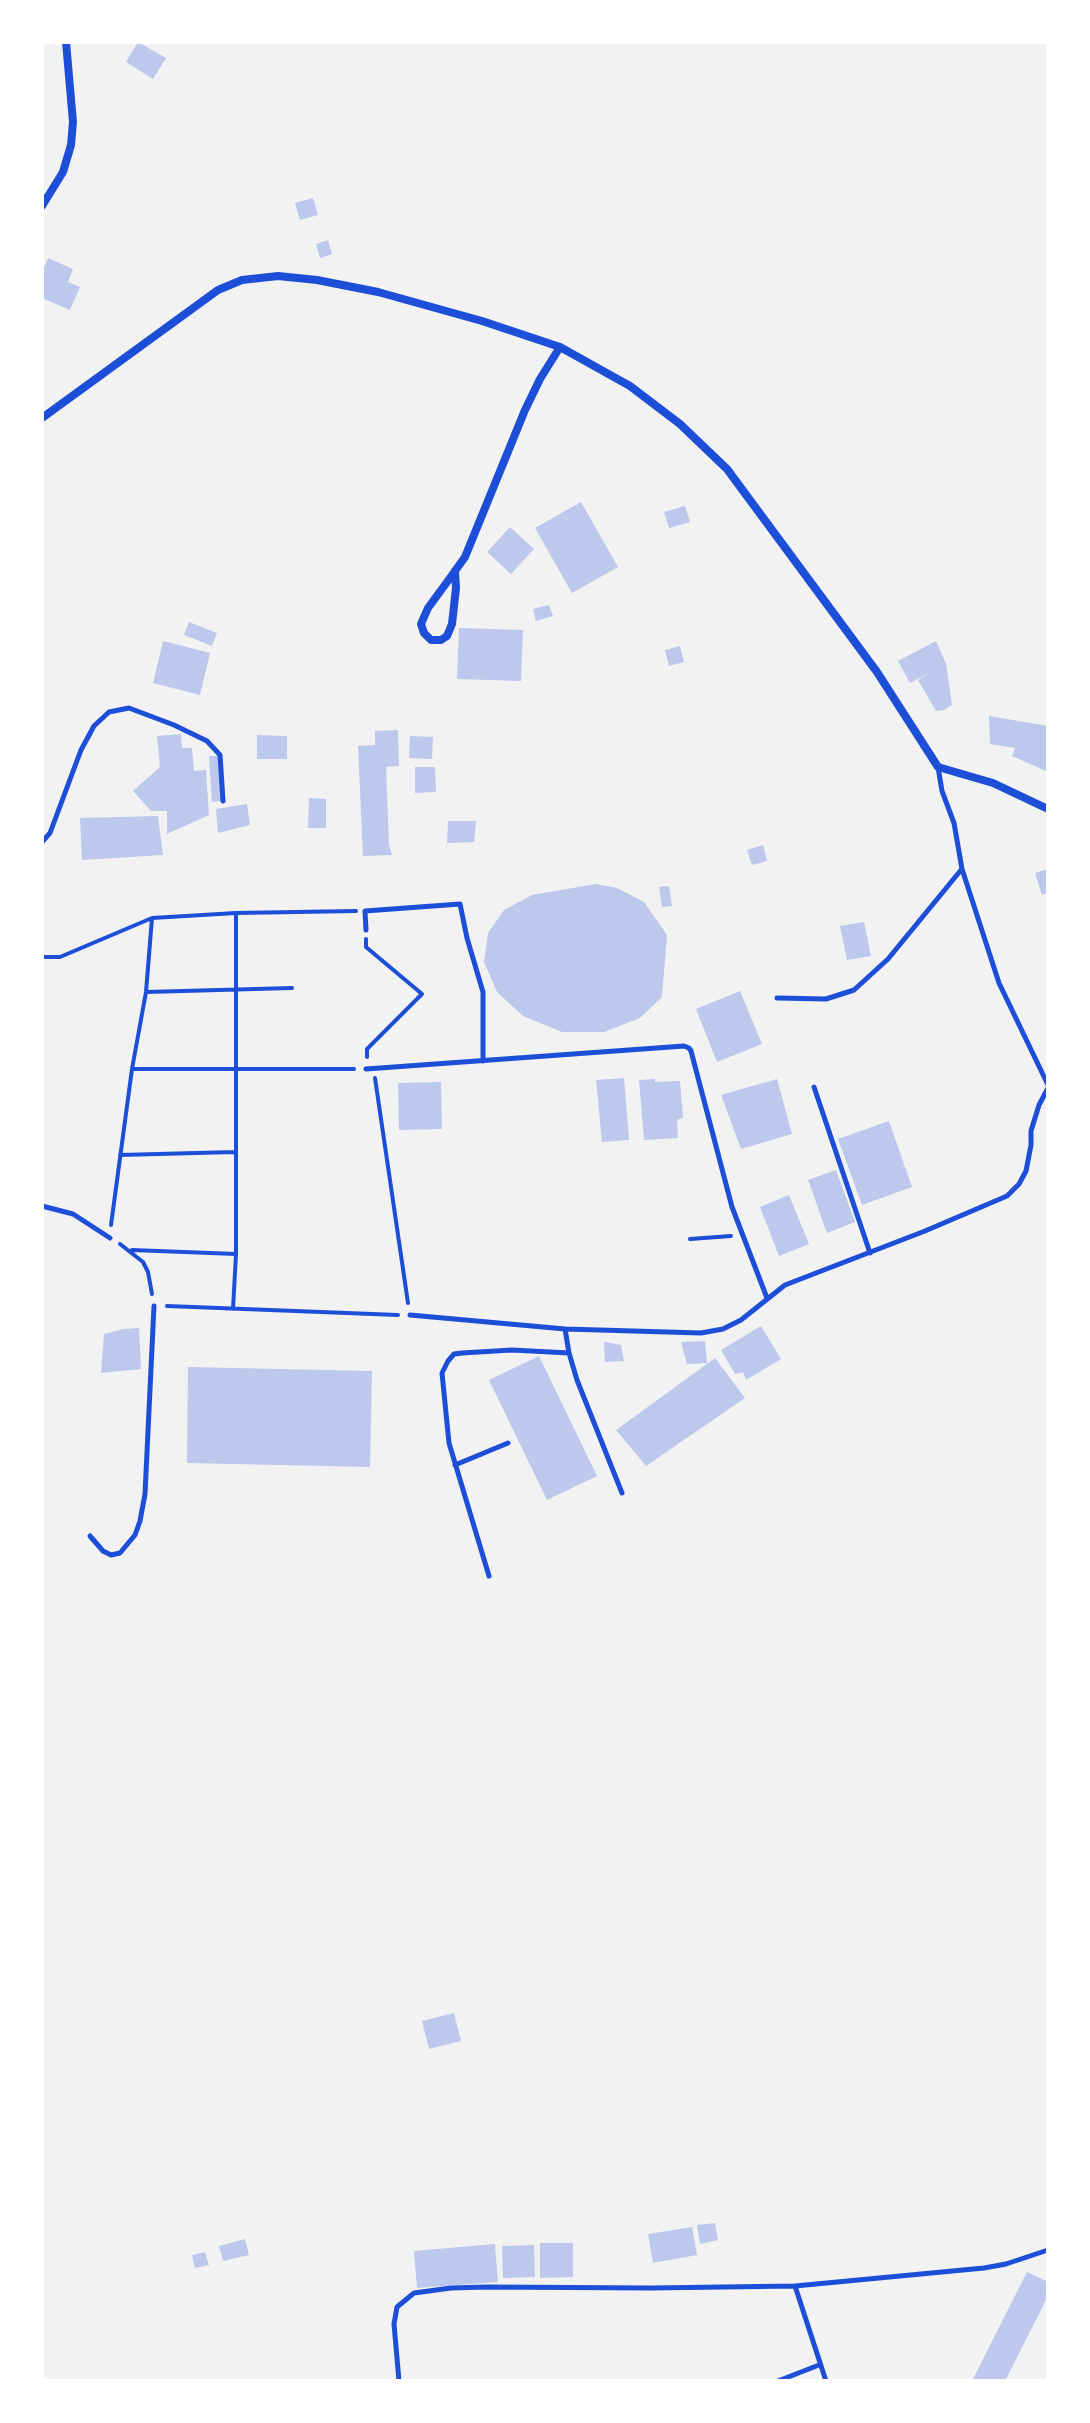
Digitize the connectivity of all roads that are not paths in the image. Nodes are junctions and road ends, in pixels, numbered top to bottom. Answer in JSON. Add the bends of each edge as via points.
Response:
{"nodes":[{"id":1,"x":66,"y":42,"type":"edge"},
{"id":2,"x":42,"y":206,"type":"edge"},
{"id":3,"x":560,"y":347,"type":"junction"},
{"id":4,"x":42,"y":418,"type":"edge"},
{"id":5,"x":455,"y":571,"type":"junction"},
{"id":6,"x":938,"y":767,"type":"junction"},
{"id":7,"x":223,"y":801,"type":"dead end"},
{"id":8,"x":1048,"y":809,"type":"edge"},
{"id":9,"x":42,"y":842,"type":"edge"},
{"id":10,"x":962,"y":869,"type":"junction"},
{"id":11,"x":366,"y":930,"type":"dead end"},
{"id":12,"x":777,"y":998,"type":"dead end"},
{"id":13,"x":483,"y":1061,"type":"junction"},
{"id":14,"x":366,"y":1069,"type":"road end"},
{"id":15,"x":1048,"y":1086,"type":"edge"},
{"id":16,"x":814,"y":1087,"type":"dead end"},
{"id":17,"x":42,"y":1206,"type":"edge"},
{"id":18,"x":110,"y":1238,"type":"road end"},
{"id":19,"x":870,"y":1253,"type":"junction"},
{"id":20,"x":767,"y":1298,"type":"junction"},
{"id":21,"x":154,"y":1306,"type":"road end"},
{"id":22,"x":410,"y":1315,"type":"road end"},
{"id":23,"x":565,"y":1329,"type":"junction"},
{"id":24,"x":569,"y":1353,"type":"junction"},
{"id":25,"x":508,"y":1443,"type":"dead end"},
{"id":26,"x":455,"y":1465,"type":"junction"},
{"id":27,"x":622,"y":1493,"type":"dead end"},
{"id":28,"x":90,"y":1536,"type":"dead end"},
{"id":29,"x":489,"y":1576,"type":"dead end"},
{"id":30,"x":1048,"y":2250,"type":"edge"},
{"id":31,"x":795,"y":2286,"type":"junction"},
{"id":32,"x":819,"y":2365,"type":"junction"},
{"id":33,"x":399,"y":2381,"type":"edge"},
{"id":34,"x":778,"y":2381,"type":"edge"},
{"id":35,"x":826,"y":2381,"type":"edge"}],
"edges":[{"from":1,"to":2,"type":"street","via":[[71,145],[63,172]]},
{"from":3,"to":4,"type":"street","via":[[378,292],[278,276],[242,280],[218,290]]},
{"from":3,"to":5,"type":"street","via":[[540,379],[479,527]]},
{"from":3,"to":6,"type":"street","via":[[630,386],[727,469],[877,672]]},
{"from":5,"to":5,"type":"street","via":[[421,624],[431,640],[447,636],[452,624]]},
{"from":6,"to":8,"type":"street","via":[[993,783]]},
{"from":6,"to":10,"type":"lane"},
{"from":7,"to":9,"type":"lane","via":[[220,755],[207,741],[129,708],[109,712],[81,750]]},
{"from":10,"to":12,"type":"lane","via":[[888,959],[854,990],[826,999]]},
{"from":10,"to":15,"type":"lane","via":[[999,983]]},
{"from":11,"to":13,"type":"lane","via":[[365,911],[460,904],[483,992]]},
{"from":13,"to":14,"type":"lane"},
{"from":13,"to":20,"type":"lane","via":[[689,1048],[741,1235]]},
{"from":15,"to":19,"type":"lane","via":[[1031,1131],[1028,1164],[1015,1189],[984,1208]]},
{"from":16,"to":19,"type":"lane"},
{"from":17,"to":18,"type":"lane","via":[[73,1214]]},
{"from":19,"to":20,"type":"lane","via":[[805,1276]]},
{"from":20,"to":23,"type":"lane","via":[[741,1320],[701,1333]]},
{"from":21,"to":28,"type":"lane","via":[[140,1521],[120,1553],[103,1551]]},
{"from":22,"to":23,"type":"lane"},
{"from":23,"to":24,"type":"lane"},
{"from":24,"to":26,"type":"lane","via":[[454,1354],[442,1373]]},
{"from":24,"to":27,"type":"lane"},
{"from":25,"to":26,"type":"lane"},
{"from":26,"to":29,"type":"lane"},
{"from":30,"to":31,"type":"lane","via":[[984,2268]]},
{"from":31,"to":32,"type":"lane"},
{"from":31,"to":33,"type":"lane","via":[[474,2287],[414,2293],[397,2307],[394,2324]]},
{"from":32,"to":34,"type":"lane"},
{"from":32,"to":35,"type":"lane"}]}
